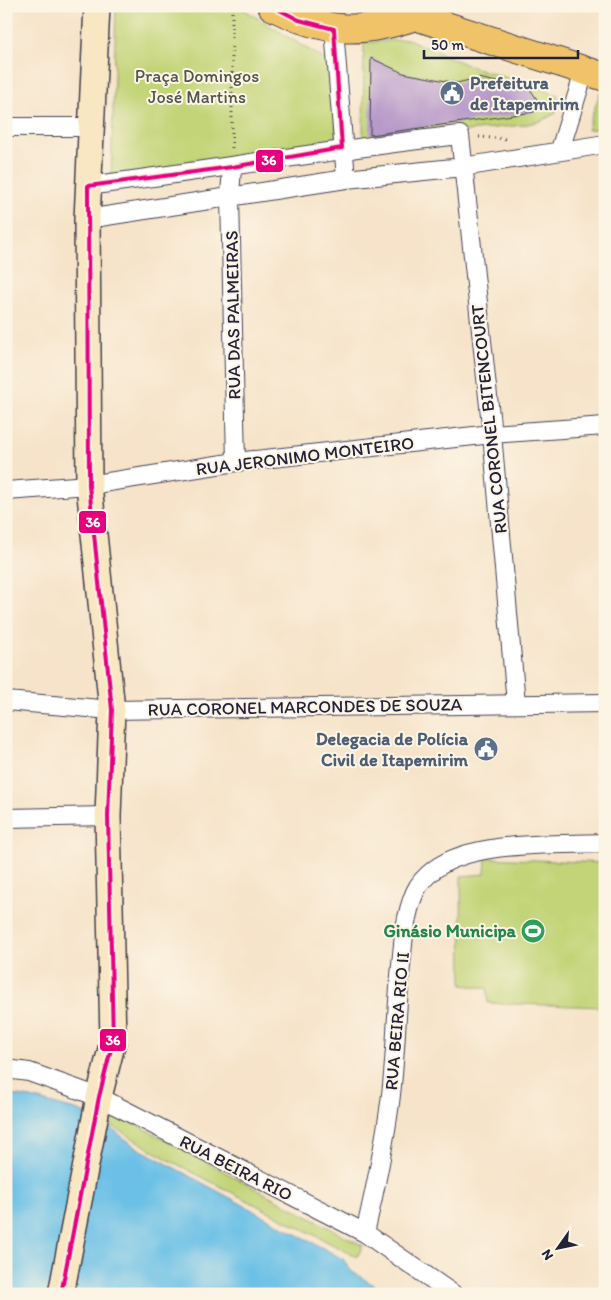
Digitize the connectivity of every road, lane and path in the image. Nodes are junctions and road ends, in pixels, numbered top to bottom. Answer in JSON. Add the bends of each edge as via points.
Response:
{"nodes":[{"id":1,"x":97,"y":6,"type":"edge"},
{"id":2,"x":232,"y":6,"type":"edge"},
{"id":3,"x":272,"y":6,"type":"edge"},
{"id":4,"x":403,"y":11,"type":"edge"},
{"id":5,"x":334,"y":29,"type":"junction"},
{"id":6,"x":595,"y":73,"type":"edge"},
{"id":7,"x":6,"y":127,"type":"edge"},
{"id":8,"x":92,"y":127,"type":"junction"},
{"id":9,"x":460,"y":135,"type":"junction"},
{"id":10,"x":516,"y":140,"type":"dead end"},
{"id":11,"x":605,"y":144,"type":"edge"},
{"id":12,"x":342,"y":148,"type":"junction"},
{"id":13,"x":560,"y":150,"type":"junction"},
{"id":14,"x":232,"y":167,"type":"junction"},
{"id":15,"x":462,"y":167,"type":"junction"},
{"id":16,"x":346,"y":179,"type":"junction"},
{"id":17,"x":88,"y":186,"type":"junction"},
{"id":18,"x":230,"y":196,"type":"junction"},
{"id":19,"x":87,"y":219,"type":"junction"},
{"id":20,"x":605,"y":426,"type":"edge"},
{"id":21,"x":492,"y":434,"type":"junction"},
{"id":22,"x":236,"y":462,"type":"junction"},
{"id":23,"x":89,"y":486,"type":"junction"},
{"id":24,"x":6,"y":492,"type":"edge"},
{"id":25,"x":6,"y":701,"type":"edge"},
{"id":26,"x":516,"y":703,"type":"junction"},
{"id":27,"x":605,"y":703,"type":"edge"},
{"id":28,"x":112,"y":710,"type":"junction"},
{"id":29,"x":108,"y":816,"type":"junction"},
{"id":30,"x":6,"y":818,"type":"edge"},
{"id":31,"x":605,"y":843,"type":"edge"},
{"id":32,"x":6,"y":1069,"type":"edge"},
{"id":33,"x":97,"y":1105,"type":"junction"},
{"id":34,"x":365,"y":1233,"type":"junction"},
{"id":35,"x":61,"y":1294,"type":"edge"},
{"id":36,"x":453,"y":1294,"type":"edge"}],
"edges":[{"from":1,"to":8,"type":"main road"},
{"from":2,"to":14,"type":"path"},
{"from":3,"to":5,"type":"main road","via":[[299,20]]},
{"from":4,"to":5,"type":"main road","via":[[389,25],[364,30]]},
{"from":4,"to":6,"type":"main road"},
{"from":5,"to":12,"type":"street"},
{"from":6,"to":13,"type":"street"},
{"from":7,"to":8,"type":"street"},
{"from":8,"to":17,"type":"main road"},
{"from":9,"to":10,"type":"path"},
{"from":9,"to":12,"type":"street"},
{"from":9,"to":15,"type":"street","name":"RUA CORONEL BITENCOURT"},
{"from":11,"to":13,"type":"street"},
{"from":12,"to":14,"type":"street"},
{"from":12,"to":16,"type":"street"},
{"from":13,"to":15,"type":"street"},
{"from":14,"to":17,"type":"street"},
{"from":14,"to":18,"type":"street","name":"RUA DAS PALMEIRAS"},
{"from":15,"to":16,"type":"street"},
{"from":15,"to":21,"type":"street","name":"RUA CORONEL BITENCOURT"},
{"from":16,"to":18,"type":"street"},
{"from":17,"to":19,"type":"main road"},
{"from":18,"to":19,"type":"street"},
{"from":18,"to":22,"type":"street","name":"RUA DAS PALMEIRAS"},
{"from":19,"to":23,"type":"main road"},
{"from":20,"to":21,"type":"street","name":"RUA JERONIMO MONTEIRO"},
{"from":21,"to":22,"type":"street","name":"RUA JERONIMO MONTEIRO"},
{"from":21,"to":26,"type":"street","name":"RUA CORONEL BITENCOURT"},
{"from":22,"to":23,"type":"street","name":"RUA JERONIMO MONTEIRO"},
{"from":23,"to":24,"type":"street","name":"RUA JERONIMO MONTEIRO"},
{"from":23,"to":28,"type":"main road"},
{"from":25,"to":28,"type":"street","name":"RUA CORONEL MARCONDES DE SOUZA"},
{"from":26,"to":27,"type":"street","name":"RUA CORONEL MARCONDES DE SOUZA"},
{"from":26,"to":28,"type":"street","name":"RUA CORONEL MARCONDES DE SOUZA"},
{"from":28,"to":29,"type":"main road"},
{"from":29,"to":30,"type":"street"},
{"from":29,"to":33,"type":"main road","via":[[113,1041]]},
{"from":31,"to":34,"type":"street","name":"RUA BEIRA RIO II","via":[[479,850],[435,869],[416,891],[403,939],[390,1101],[380,1168]]},
{"from":32,"to":33,"type":"street","name":"RUA BEIRA RIO","via":[[29,1072]]},
{"from":33,"to":34,"type":"street","name":"RUA BEIRA RIO"},
{"from":33,"to":35,"type":"main road"},
{"from":34,"to":36,"type":"street","name":"RUA BEIRA RIO"}]}
